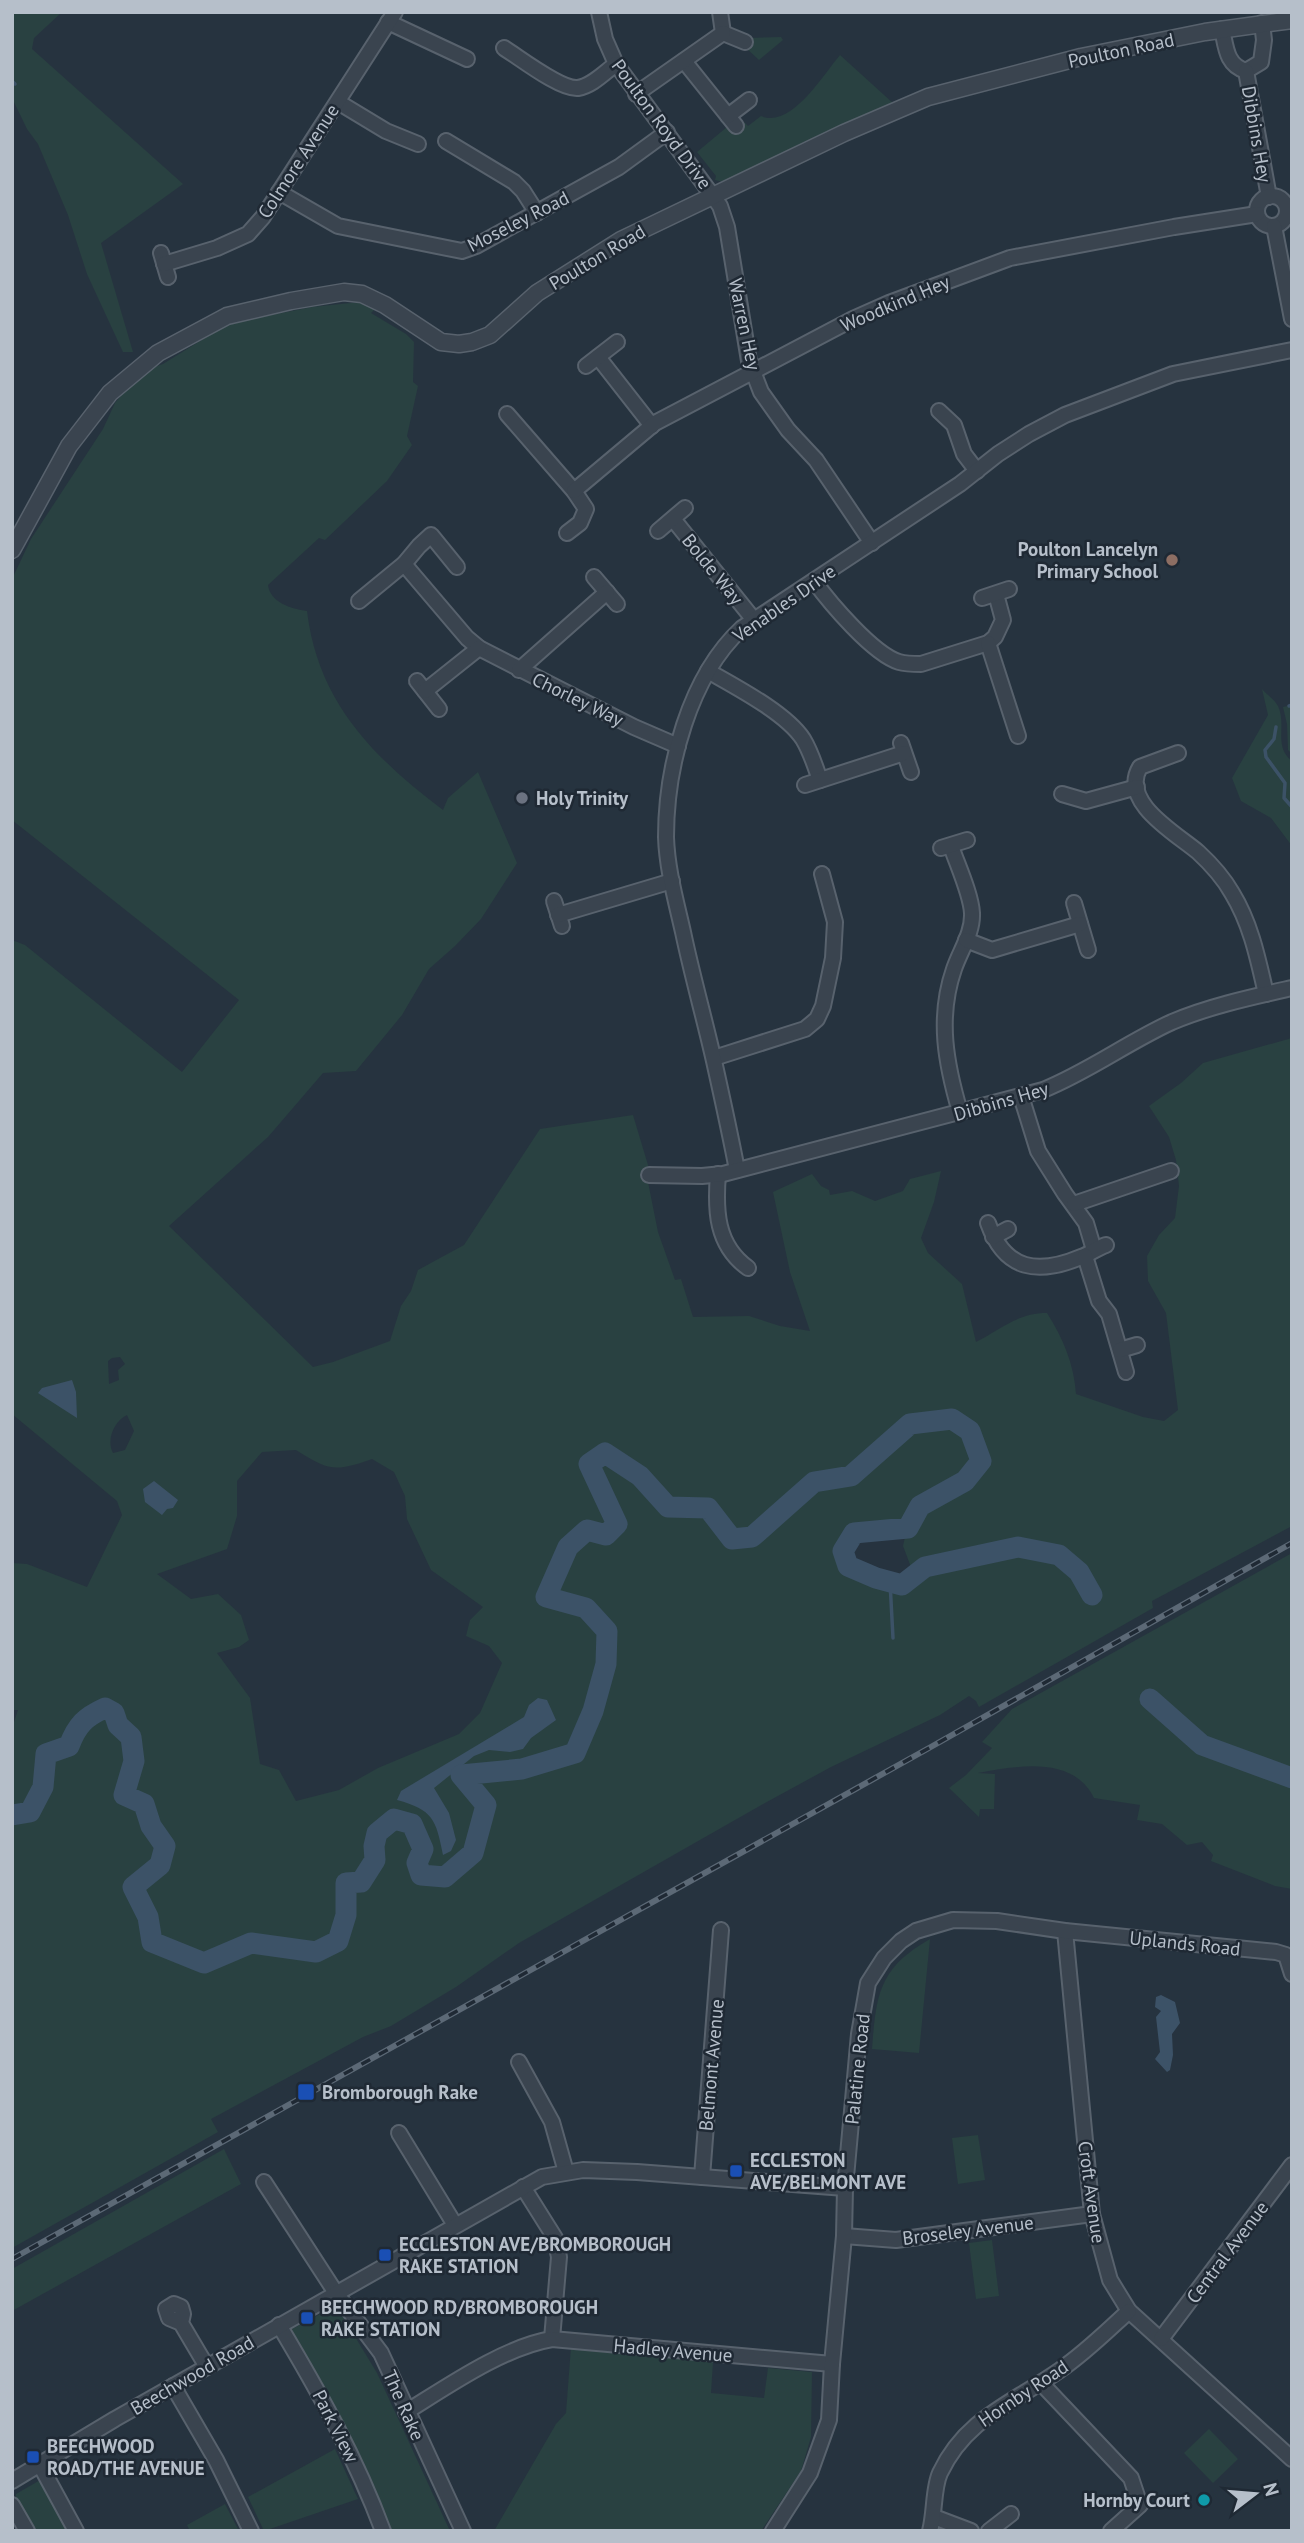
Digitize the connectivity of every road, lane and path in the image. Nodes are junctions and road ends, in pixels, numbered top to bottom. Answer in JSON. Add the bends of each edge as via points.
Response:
{"nodes":[{"id":1,"x":599,"y":12,"type":"edge"},
{"id":2,"x":720,"y":12,"type":"edge"},
{"id":3,"x":391,"y":17,"type":"edge"},
{"id":4,"x":1292,"y":19,"type":"edge"},
{"id":5,"x":1262,"y":23,"type":"junction"},
{"id":6,"x":1222,"y":29,"type":"junction"},
{"id":7,"x":723,"y":33,"type":"junction"},
{"id":8,"x":745,"y":42,"type":"dead end"},
{"id":9,"x":514,"y":50,"type":"dead end"},
{"id":10,"x":467,"y":60,"type":"dead end"},
{"id":11,"x":684,"y":61,"type":"junction"},
{"id":12,"x":616,"y":64,"type":"junction"},
{"id":13,"x":1246,"y":71,"type":"junction"},
{"id":14,"x":636,"y":94,"type":"junction"},
{"id":15,"x":749,"y":100,"type":"dead end"},
{"id":16,"x":338,"y":102,"type":"junction"},
{"id":17,"x":667,"y":132,"type":"junction"},
{"id":18,"x":411,"y":136,"type":"dead end"},
{"id":19,"x":451,"y":148,"type":"dead end"},
{"id":20,"x":279,"y":192,"type":"junction"},
{"id":21,"x":714,"y":196,"type":"junction"},
{"id":22,"x":1269,"y":197,"type":"junction"},
{"id":23,"x":1289,"y":208,"type":"edge"},
{"id":24,"x":537,"y":213,"type":"junction"},
{"id":25,"x":1257,"y":214,"type":"junction"},
{"id":26,"x":1274,"y":226,"type":"junction"},
{"id":27,"x":164,"y":265,"type":"dead end"},
{"id":28,"x":1292,"y":319,"type":"edge"},
{"id":29,"x":617,"y":342,"type":"dead end"},
{"id":30,"x":1292,"y":351,"type":"edge"},
{"id":31,"x":598,"y":357,"type":"junction"},
{"id":32,"x":586,"y":366,"type":"dead end"},
{"id":33,"x":753,"y":371,"type":"junction"},
{"id":34,"x":939,"y":411,"type":"dead end"},
{"id":35,"x":507,"y":414,"type":"dead end"},
{"id":36,"x":652,"y":426,"type":"junction"},
{"id":37,"x":977,"y":471,"type":"junction"},
{"id":38,"x":574,"y":492,"type":"junction"},
{"id":39,"x":685,"y":508,"type":"dead end"},
{"id":40,"x":673,"y":519,"type":"junction"},
{"id":41,"x":658,"y":531,"type":"dead end"},
{"id":42,"x":567,"y":533,"type":"dead end"},
{"id":43,"x":872,"y":543,"type":"junction"},
{"id":44,"x":12,"y":550,"type":"edge"},
{"id":45,"x":404,"y":564,"type":"junction"},
{"id":46,"x":457,"y":567,"type":"dead end"},
{"id":47,"x":594,"y":577,"type":"dead end"},
{"id":48,"x":814,"y":581,"type":"junction"},
{"id":49,"x":996,"y":594,"type":"dead end"},
{"id":50,"x":359,"y":601,"type":"dead end"},
{"id":51,"x":754,"y":620,"type":"junction"},
{"id":52,"x":988,"y":643,"type":"junction"},
{"id":53,"x":479,"y":648,"type":"junction"},
{"id":54,"x":519,"y":670,"type":"junction"},
{"id":55,"x":708,"y":671,"type":"junction"},
{"id":56,"x":439,"y":709,"type":"dead end"},
{"id":57,"x":1018,"y":736,"type":"dead end"},
{"id":58,"x":678,"y":746,"type":"junction"},
{"id":59,"x":1170,"y":760,"type":"dead end"},
{"id":60,"x":911,"y":772,"type":"dead end"},
{"id":61,"x":1137,"y":787,"type":"junction"},
{"id":62,"x":1062,"y":794,"type":"dead end"},
{"id":63,"x":967,"y":841,"type":"dead end"},
{"id":64,"x":822,"y":874,"type":"dead end"},
{"id":65,"x":672,"y":881,"type":"junction"},
{"id":66,"x":1073,"y":903,"type":"dead end"},
{"id":67,"x":558,"y":914,"type":"dead end"},
{"id":68,"x":1080,"y":924,"type":"junction"},
{"id":69,"x":966,"y":940,"type":"junction"},
{"id":70,"x":1088,"y":950,"type":"dead end"},
{"id":71,"x":1292,"y":988,"type":"edge"},
{"id":72,"x":1266,"y":994,"type":"junction"},
{"id":73,"x":714,"y":1058,"type":"junction"},
{"id":74,"x":1021,"y":1096,"type":"junction"},
{"id":75,"x":960,"y":1112,"type":"junction"},
{"id":76,"x":1149,"y":1160,"type":"dead end"},
{"id":77,"x":737,"y":1170,"type":"junction"},
{"id":78,"x":1171,"y":1171,"type":"dead end"},
{"id":79,"x":718,"y":1174,"type":"junction"},
{"id":80,"x":649,"y":1175,"type":"dead end"},
{"id":81,"x":1155,"y":1176,"type":"junction"},
{"id":82,"x":1074,"y":1204,"type":"junction"},
{"id":83,"x":1008,"y":1229,"type":"dead end"},
{"id":84,"x":1095,"y":1250,"type":"junction"},
{"id":85,"x":738,"y":1266,"type":"dead end"},
{"id":86,"x":1137,"y":1345,"type":"dead end"},
{"id":87,"x":1120,"y":1350,"type":"junction"},
{"id":88,"x":1126,"y":1372,"type":"dead end"},
{"id":89,"x":722,"y":1930,"type":"dead end"},
{"id":90,"x":1065,"y":1931,"type":"junction"},
{"id":91,"x":1292,"y":1973,"type":"edge"},
{"id":92,"x":519,"y":2062,"type":"dead end"},
{"id":93,"x":399,"y":2133,"type":"dead end"},
{"id":94,"x":1292,"y":2165,"type":"edge"},
{"id":95,"x":566,"y":2172,"type":"junction"},
{"id":96,"x":702,"y":2177,"type":"junction"},
{"id":97,"x":264,"y":2182,"type":"dead end"},
{"id":98,"x":523,"y":2187,"type":"junction"},
{"id":99,"x":845,"y":2188,"type":"junction"},
{"id":100,"x":1092,"y":2214,"type":"junction"},
{"id":101,"x":454,"y":2225,"type":"junction"},
{"id":102,"x":844,"y":2236,"type":"junction"},
{"id":103,"x":336,"y":2293,"type":"junction"},
{"id":104,"x":1129,"y":2311,"type":"junction"},
{"id":105,"x":181,"y":2323,"type":"dead end"},
{"id":106,"x":279,"y":2325,"type":"junction"},
{"id":107,"x":552,"y":2339,"type":"junction"},
{"id":108,"x":1161,"y":2339,"type":"junction"},
{"id":109,"x":832,"y":2364,"type":"junction"},
{"id":110,"x":207,"y":2367,"type":"junction"},
{"id":111,"x":1041,"y":2383,"type":"junction"},
{"id":112,"x":173,"y":2386,"type":"junction"},
{"id":113,"x":406,"y":2412,"type":"junction"},
{"id":114,"x":1292,"y":2459,"type":"edge"},
{"id":115,"x":40,"y":2465,"type":"junction"},
{"id":116,"x":12,"y":2481,"type":"edge"},
{"id":117,"x":12,"y":2505,"type":"edge"},
{"id":118,"x":1011,"y":2514,"type":"dead end"},
{"id":119,"x":932,"y":2524,"type":"edge"},
{"id":120,"x":27,"y":2531,"type":"edge"},
{"id":121,"x":76,"y":2531,"type":"edge"},
{"id":122,"x":251,"y":2531,"type":"edge"},
{"id":123,"x":383,"y":2531,"type":"edge"},
{"id":124,"x":463,"y":2531,"type":"edge"},
{"id":125,"x":773,"y":2531,"type":"edge"},
{"id":126,"x":971,"y":2531,"type":"edge"},
{"id":127,"x":989,"y":2531,"type":"edge"},
{"id":128,"x":1111,"y":2531,"type":"edge"}],
"edges":[{"from":1,"to":12,"type":"street","name":"Poulton Royd Drive"},
{"from":2,"to":7,"type":"street"},
{"from":3,"to":10,"type":"street","via":[[449,58]]},
{"from":3,"to":16,"type":"street","name":"Colmore Avenue"},
{"from":4,"to":5,"type":"street","name":"Poulton Road"},
{"from":5,"to":6,"type":"street","name":"Poulton Road"},
{"from":5,"to":13,"type":"street","name":"Dibbins Hey","via":[[1261,62]]},
{"from":6,"to":13,"type":"street","name":"Dibbins Hey","via":[[1231,62]]},
{"from":6,"to":21,"type":"street","name":"Poulton Road","via":[[1080,57],[929,97]]},
{"from":7,"to":8,"type":"street"},
{"from":7,"to":11,"type":"street"},
{"from":9,"to":12,"type":"street","via":[[559,83],[576,88]]},
{"from":11,"to":14,"type":"street"},
{"from":11,"to":15,"type":"street","via":[[732,121]]},
{"from":12,"to":14,"type":"street","name":"Poulton Royd Drive"},
{"from":13,"to":22,"type":"street","name":"Dibbins Hey"},
{"from":14,"to":17,"type":"street","name":"Poulton Royd Drive"},
{"from":16,"to":18,"type":"street","via":[[386,131]]},
{"from":16,"to":20,"type":"street","name":"Colmore Avenue"},
{"from":17,"to":21,"type":"street","name":"Poulton Royd Drive"},
{"from":17,"to":24,"type":"street","name":"Moseley Road","via":[[619,167]]},
{"from":19,"to":24,"type":"street","via":[[514,182]]},
{"from":20,"to":24,"type":"street","name":"Moseley Road","via":[[338,226],[462,251]]},
{"from":20,"to":27,"type":"street","name":"Colmore Avenue","via":[[248,234]]},
{"from":21,"to":33,"type":"street","name":"Warren Hey","via":[[727,227]]},
{"from":21,"to":44,"type":"street","name":"Poulton Road","via":[[621,240],[537,293],[489,335],[472,342],[441,342],[385,305],[362,294],[344,292],[227,316],[195,331],[158,353],[110,393],[69,446]]},
{"from":22,"to":23,"type":"street","name":"Dibbins Hey","via":[[1280,198]]},
{"from":22,"to":25,"type":"street","name":"Dibbins Hey"},
{"from":23,"to":26,"type":"street","name":"Dibbins Hey","via":[[1286,218]]},
{"from":25,"to":26,"type":"street","via":[[1265,225]]},
{"from":25,"to":33,"type":"street","name":"Woodkind Hey","via":[[1010,258],[888,303]]},
{"from":26,"to":28,"type":"street"},
{"from":29,"to":31,"type":"street"},
{"from":30,"to":37,"type":"street","name":"Venables Drive","via":[[1173,374],[1108,397],[1029,433]]},
{"from":31,"to":32,"type":"street"},
{"from":31,"to":36,"type":"street"},
{"from":33,"to":36,"type":"street","name":"Woodkind Hey"},
{"from":33,"to":43,"type":"street","name":"Warren Hey","via":[[770,407],[816,460]]},
{"from":34,"to":37,"type":"street","via":[[954,425],[964,454]]},
{"from":35,"to":38,"type":"street"},
{"from":36,"to":38,"type":"street","name":"Woodkind Hey"},
{"from":37,"to":43,"type":"street","name":"Venables Drive"},
{"from":38,"to":42,"type":"street","via":[[586,509],[580,523]]},
{"from":39,"to":40,"type":"street","name":"Bolde Way"},
{"from":40,"to":41,"type":"street","name":"Bolde Way"},
{"from":40,"to":51,"type":"street","name":"Bolde Way"},
{"from":43,"to":48,"type":"street","name":"Venables Drive"},
{"from":45,"to":46,"type":"street","via":[[431,535]]},
{"from":45,"to":50,"type":"street"},
{"from":45,"to":53,"type":"street","name":"Chorley Way"},
{"from":47,"to":54,"type":"street","via":[[612,598]]},
{"from":48,"to":51,"type":"street","name":"Venables Drive"},
{"from":48,"to":52,"type":"street","via":[[830,603],[898,662],[921,664]]},
{"from":49,"to":52,"type":"street","via":[[1003,620]]},
{"from":51,"to":55,"type":"street","name":"Venables Drive","via":[[730,640]]},
{"from":52,"to":57,"type":"street"},
{"from":53,"to":54,"type":"street","name":"Chorley Way"},
{"from":53,"to":56,"type":"street","via":[[421,686]]},
{"from":54,"to":58,"type":"street","name":"Chorley Way"},
{"from":55,"to":58,"type":"street","name":"Venables Drive"},
{"from":55,"to":60,"type":"street","via":[[751,696],[802,738],[812,757],[813,783],[903,748]]},
{"from":58,"to":65,"type":"street","name":"Venables Drive","via":[[666,840]]},
{"from":59,"to":61,"type":"street","via":[[1140,767]]},
{"from":61,"to":62,"type":"street","via":[[1086,802]]},
{"from":61,"to":72,"type":"street","via":[[1150,812],[1218,872],[1232,892],[1257,954]]},
{"from":63,"to":69,"type":"street","via":[[946,847],[972,912]]},
{"from":64,"to":73,"type":"street","via":[[835,922],[833,958],[817,1019],[805,1030]]},
{"from":65,"to":67,"type":"street"},
{"from":65,"to":73,"type":"street","name":"Venables Drive"},
{"from":66,"to":68,"type":"street"},
{"from":68,"to":69,"type":"street","via":[[992,950]]},
{"from":68,"to":70,"type":"street"},
{"from":69,"to":75,"type":"street","via":[[954,970],[943,1025]]},
{"from":71,"to":72,"type":"street","name":"Dibbins Hey"},
{"from":72,"to":74,"type":"street","name":"Dibbins Hey","via":[[1172,1022],[1066,1081]]},
{"from":73,"to":77,"type":"street","name":"Venables Drive"},
{"from":74,"to":75,"type":"street","name":"Dibbins Hey"},
{"from":74,"to":82,"type":"street","via":[[1038,1151]]},
{"from":75,"to":77,"type":"street","name":"Dibbins Hey"},
{"from":76,"to":81,"type":"street"},
{"from":77,"to":79,"type":"street","name":"Dibbins Hey"},
{"from":78,"to":81,"type":"street"},
{"from":79,"to":80,"type":"street","name":"Dibbins Hey"},
{"from":79,"to":85,"type":"street","via":[[719,1228]]},
{"from":81,"to":82,"type":"street"},
{"from":82,"to":84,"type":"street"},
{"from":83,"to":84,"type":"street","via":[[991,1230],[1016,1263],[1050,1266]]},
{"from":84,"to":87,"type":"street","via":[[1099,1301],[1109,1314]]},
{"from":86,"to":87,"type":"street"},
{"from":87,"to":88,"type":"street"},
{"from":89,"to":96,"type":"street","name":"Belmont Avenue","via":[[714,1952]]},
{"from":90,"to":91,"type":"street","name":"Uplands Road","via":[[1276,1952],[1286,1955]]},
{"from":90,"to":99,"type":"street","name":"Palatine Road","via":[[953,1920],[916,1931],[884,1958],[868,1983],[859,2034]]},
{"from":90,"to":100,"type":"street","name":"Croft Avenue"},
{"from":92,"to":95,"type":"street","via":[[552,2122]]},
{"from":93,"to":101,"type":"street"},
{"from":94,"to":108,"type":"street","name":"Central Avenue"},
{"from":95,"to":96,"type":"street","name":"Beechwood Road"},
{"from":95,"to":98,"type":"street","name":"Beechwood Road"},
{"from":96,"to":99,"type":"street","name":"Beechwood Road"},
{"from":97,"to":103,"type":"street","name":"The Rake"},
{"from":98,"to":101,"type":"street","name":"Beechwood Road"},
{"from":98,"to":107,"type":"street","via":[[555,2238],[559,2257]]},
{"from":99,"to":102,"type":"street","name":"Palatine Road"},
{"from":100,"to":102,"type":"street","name":"Broseley Avenue","via":[[896,2241]]},
{"from":100,"to":104,"type":"street","name":"Croft Avenue","via":[[1110,2280]]},
{"from":101,"to":103,"type":"street","name":"Beechwood Road"},
{"from":102,"to":109,"type":"street","name":"Palatine Road"},
{"from":103,"to":106,"type":"street","name":"Beechwood Road"},
{"from":103,"to":113,"type":"street","name":"The Rake","via":[[381,2353]]},
{"from":104,"to":108,"type":"street","name":"Croft Avenue"},
{"from":104,"to":111,"type":"street","name":"Hornby Road"},
{"from":105,"to":110,"type":"street"},
{"from":106,"to":110,"type":"street","name":"Beechwood Road"},
{"from":106,"to":123,"type":"street","name":"Park View","via":[[344,2439]]},
{"from":107,"to":109,"type":"street","name":"Hadley Avenue"},
{"from":107,"to":113,"type":"street","name":"Hadley Avenue","via":[[518,2349]]},
{"from":108,"to":114,"type":"street","name":"Croft Avenue"},
{"from":109,"to":125,"type":"street","name":"Palatine Road","via":[[830,2420],[820,2449]]},
{"from":110,"to":112,"type":"street","name":"Beechwood Road"},
{"from":111,"to":119,"type":"street","name":"Hornby Road","via":[[968,2431],[938,2476]]},
{"from":111,"to":128,"type":"street","via":[[1131,2478],[1140,2505]]},
{"from":112,"to":115,"type":"street","name":"Beechwood Road"},
{"from":112,"to":122,"type":"street"},
{"from":113,"to":124,"type":"street","name":"The Rake"},
{"from":115,"to":116,"type":"street","name":"Beechwood Road"},
{"from":115,"to":121,"type":"street"},
{"from":117,"to":120,"type":"street"},
{"from":118,"to":127,"type":"street"},
{"from":119,"to":126,"type":"street"}]}
